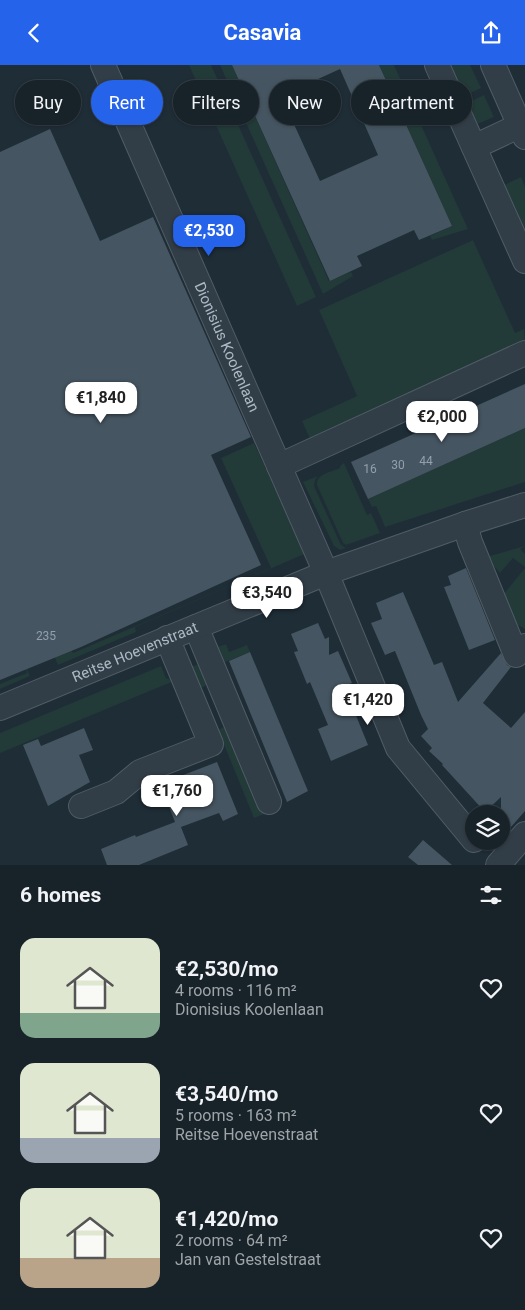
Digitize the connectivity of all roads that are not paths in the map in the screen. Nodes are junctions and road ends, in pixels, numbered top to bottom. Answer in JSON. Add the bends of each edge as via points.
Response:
{"nodes":[{"id":1,"x":103,"y":65,"type":"edge"},
{"id":2,"x":437,"y":65,"type":"edge"},
{"id":3,"x":493,"y":65,"type":"edge"},
{"id":4,"x":523,"y":128,"type":"edge"},
{"id":5,"x":474,"y":147,"type":"junction"},
{"id":6,"x":525,"y":261,"type":"edge"},
{"id":7,"x":525,"y":353,"type":"edge"},
{"id":8,"x":279,"y":465,"type":"junction"},
{"id":9,"x":525,"y":505,"type":"edge"},
{"id":10,"x":465,"y":524,"type":"junction"},
{"id":11,"x":326,"y":573,"type":"junction"},
{"id":12,"x":196,"y":627,"type":"junction"},
{"id":13,"x":167,"y":638,"type":"junction"},
{"id":14,"x":525,"y":646,"type":"edge"},
{"id":15,"x":0,"y":708,"type":"edge"},
{"id":16,"x":269,"y":802,"type":"dead end"},
{"id":17,"x":81,"y":806,"type":"dead end"},
{"id":18,"x":465,"y":830,"type":"edge"},
{"id":19,"x":525,"y":834,"type":"edge"},
{"id":20,"x":482,"y":850,"type":"edge"},
{"id":21,"x":494,"y":865,"type":"edge"},
{"id":22,"x":498,"y":865,"type":"edge"}],
"edges":[{"from":1,"to":8,"type":"street","name":"Dionisius Koolenlaan"},
{"from":2,"to":5,"type":"street"},
{"from":3,"to":4,"type":"street"},
{"from":4,"to":5,"type":"street"},
{"from":5,"to":6,"type":"street"},
{"from":7,"to":8,"type":"street"},
{"from":8,"to":11,"type":"street","name":"Dionisius Koolenlaan"},
{"from":9,"to":10,"type":"street","name":"Reitse Hoevenstraat"},
{"from":10,"to":11,"type":"street","name":"Reitse Hoevenstraat"},
{"from":10,"to":14,"type":"street","via":[[516,655]]},
{"from":11,"to":12,"type":"street","name":"Reitse Hoevenstraat"},
{"from":11,"to":18,"type":"street","name":"Dionisius Koolenlaan","via":[[398,747]]},
{"from":12,"to":13,"type":"street","name":"Reitse Hoevenstraat"},
{"from":12,"to":16,"type":"street"},
{"from":13,"to":15,"type":"street","name":"Reitse Hoevenstraat"},
{"from":13,"to":17,"type":"street","via":[[211,744],[140,773],[116,792]]},
{"from":19,"to":22,"type":"street"},
{"from":20,"to":21,"type":"street","name":"Dionisius Koolenlaan"}]}
